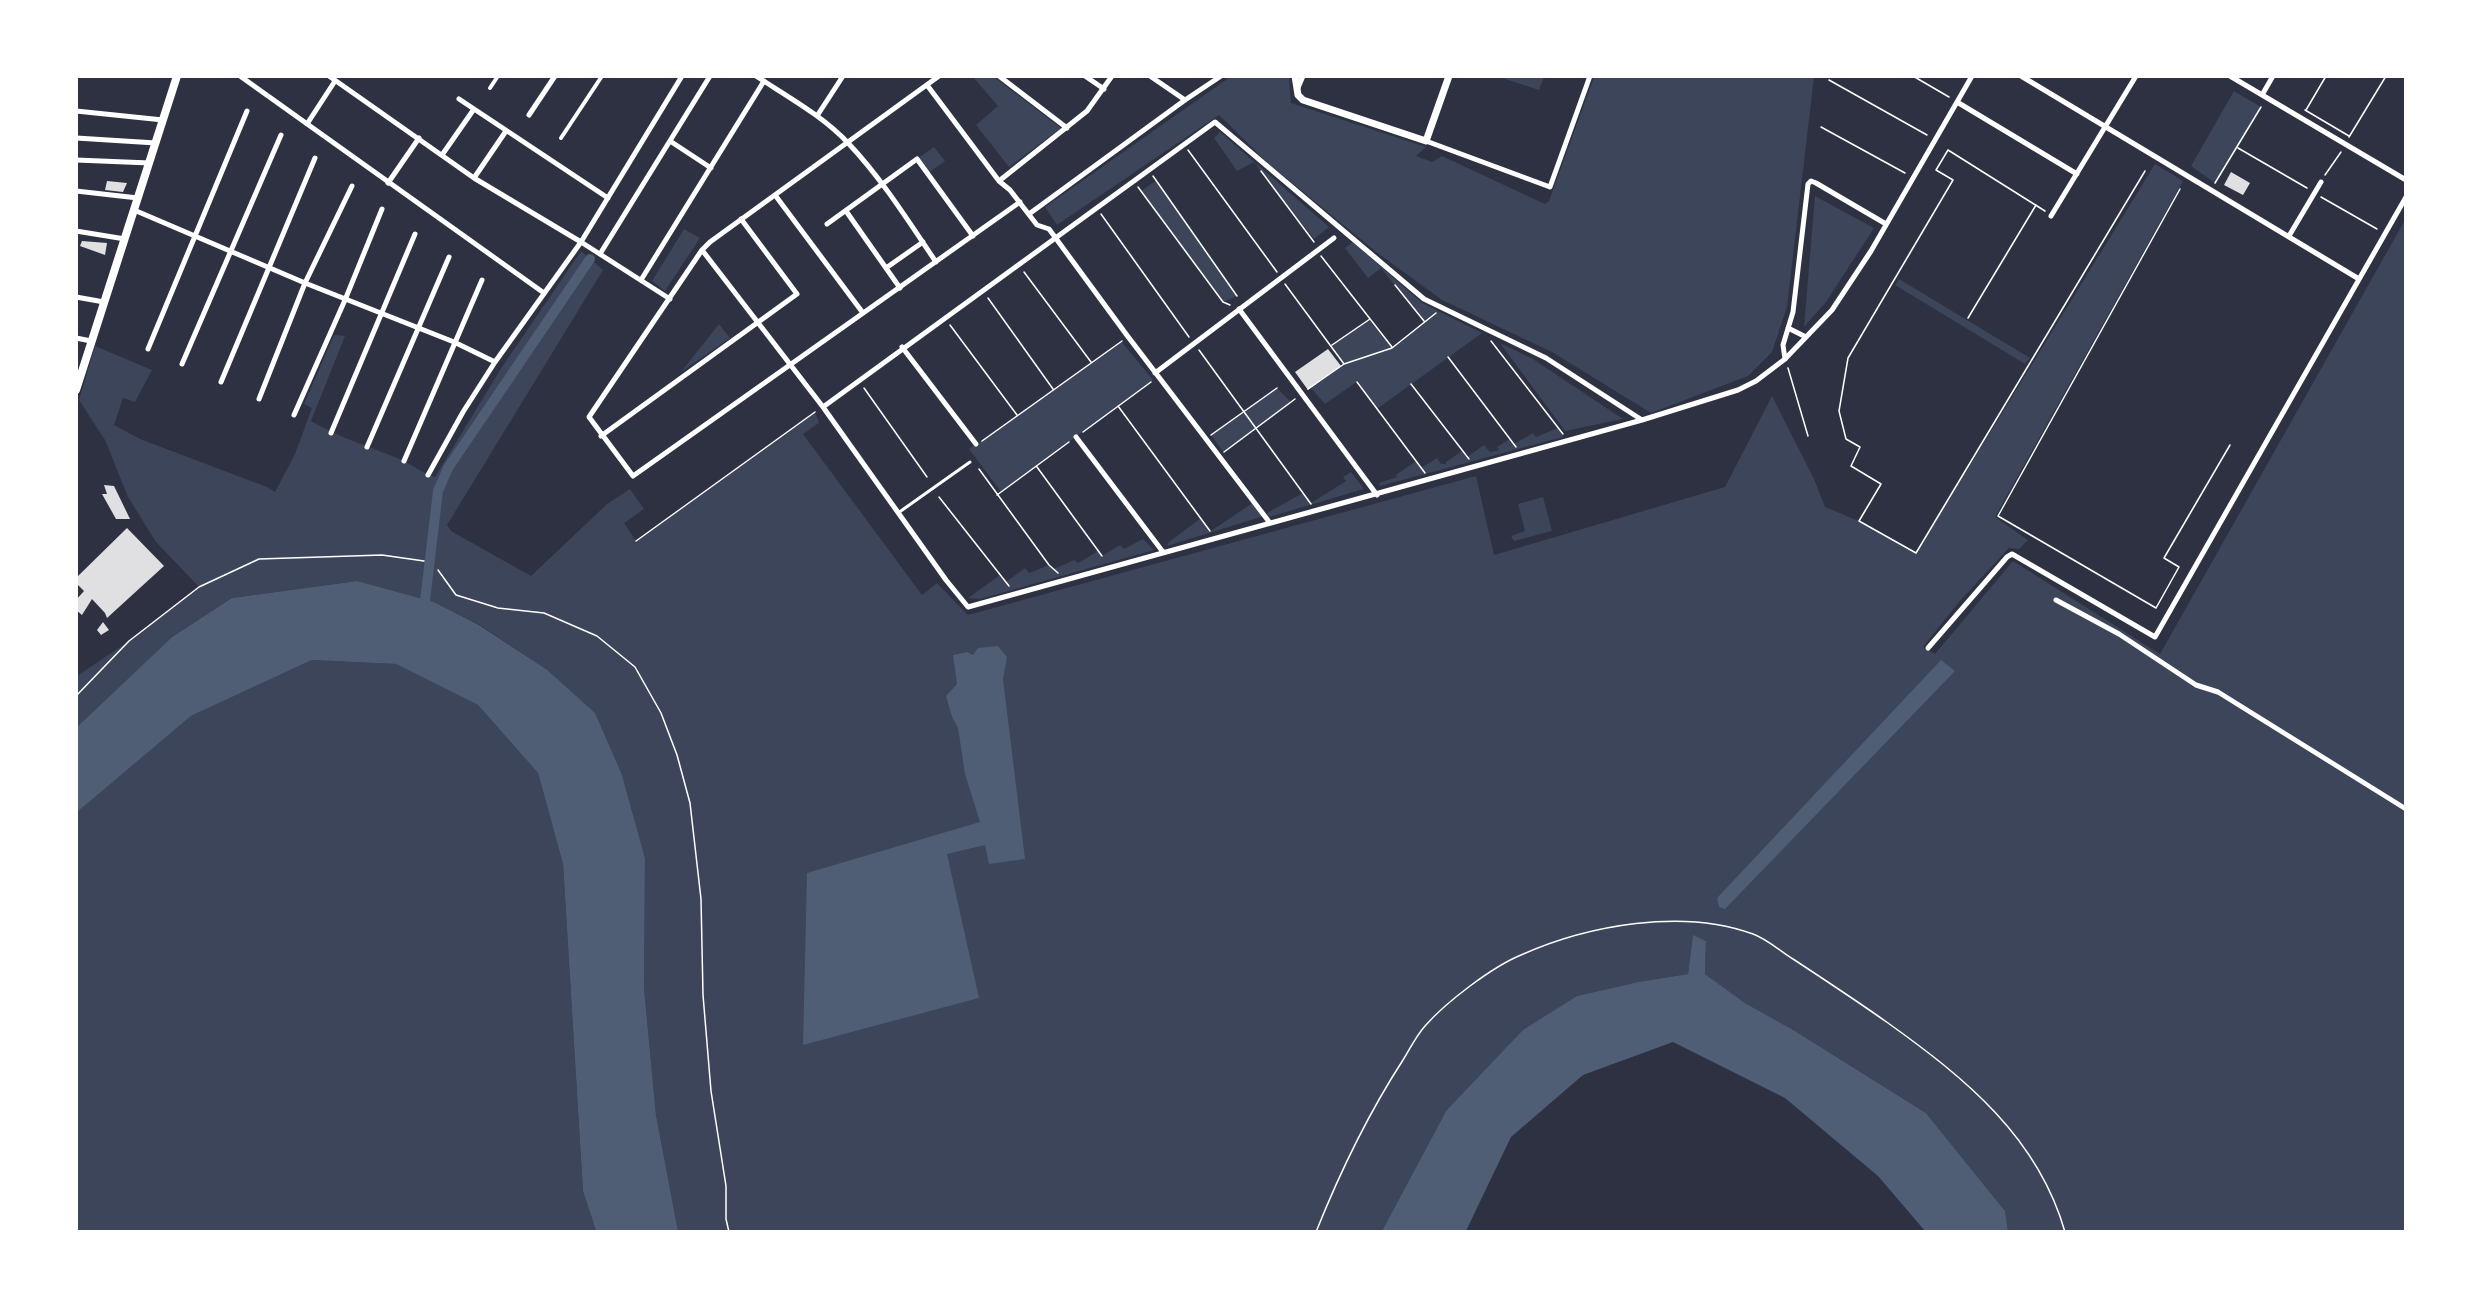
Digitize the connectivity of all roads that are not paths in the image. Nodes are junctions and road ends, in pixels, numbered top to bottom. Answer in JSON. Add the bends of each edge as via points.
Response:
{"nodes":[{"id":1,"x":177,"y":76,"type":"edge"},
{"id":2,"x":240,"y":76,"type":"edge"},
{"id":3,"x":329,"y":76,"type":"edge"},
{"id":4,"x":498,"y":76,"type":"edge"},
{"id":5,"x":555,"y":76,"type":"edge"},
{"id":6,"x":602,"y":76,"type":"edge"},
{"id":7,"x":682,"y":76,"type":"edge"},
{"id":8,"x":710,"y":76,"type":"edge"},
{"id":9,"x":756,"y":76,"type":"edge"},
{"id":10,"x":939,"y":76,"type":"edge"},
{"id":11,"x":999,"y":76,"type":"edge"},
{"id":12,"x":1085,"y":76,"type":"edge"},
{"id":13,"x":1112,"y":76,"type":"edge"},
{"id":14,"x":1150,"y":76,"type":"edge"},
{"id":15,"x":1221,"y":76,"type":"edge"},
{"id":16,"x":1295,"y":76,"type":"edge"},
{"id":17,"x":1303,"y":76,"type":"edge"},
{"id":18,"x":1449,"y":76,"type":"edge"},
{"id":19,"x":1590,"y":76,"type":"edge"},
{"id":20,"x":1972,"y":76,"type":"edge"},
{"id":21,"x":2021,"y":76,"type":"edge"},
{"id":22,"x":2126,"y":76,"type":"edge"},
{"id":23,"x":2230,"y":76,"type":"edge"},
{"id":24,"x":2273,"y":76,"type":"edge"},
{"id":25,"x":840,"y":77,"type":"edge"},
{"id":26,"x":2134,"y":79,"type":"edge"},
{"id":27,"x":335,"y":81,"type":"junction"},
{"id":28,"x":764,"y":81,"type":"junction"},
{"id":29,"x":927,"y":85,"type":"junction"},
{"id":30,"x":490,"y":88,"type":"dead end"},
{"id":31,"x":1104,"y":89,"type":"junction"},
{"id":32,"x":1297,"y":94,"type":"junction"},
{"id":33,"x":2262,"y":95,"type":"junction"},
{"id":34,"x":459,"y":99,"type":"dead end"},
{"id":35,"x":1185,"y":100,"type":"junction"},
{"id":36,"x":1957,"y":102,"type":"junction"},
{"id":37,"x":474,"y":110,"type":"junction"},
{"id":38,"x":76,"y":111,"type":"edge"},
{"id":39,"x":247,"y":111,"type":"dead end"},
{"id":40,"x":529,"y":115,"type":"dead end"},
{"id":41,"x":817,"y":116,"type":"junction"},
{"id":42,"x":164,"y":120,"type":"junction"},
{"id":43,"x":307,"y":124,"type":"junction"},
{"id":44,"x":2106,"y":127,"type":"junction"},
{"id":45,"x":1067,"y":128,"type":"junction"},
{"id":46,"x":506,"y":131,"type":"junction"},
{"id":47,"x":281,"y":135,"type":"dead end"},
{"id":48,"x":76,"y":138,"type":"edge"},
{"id":49,"x":419,"y":138,"type":"junction"},
{"id":50,"x":561,"y":138,"type":"dead end"},
{"id":51,"x":670,"y":141,"type":"junction"},
{"id":52,"x":1426,"y":141,"type":"junction"},
{"id":53,"x":156,"y":143,"type":"junction"},
{"id":54,"x":848,"y":143,"type":"junction"},
{"id":55,"x":442,"y":155,"type":"junction"},
{"id":56,"x":315,"y":158,"type":"dead end"},
{"id":57,"x":76,"y":160,"type":"edge"},
{"id":58,"x":150,"y":163,"type":"junction"},
{"id":59,"x":711,"y":168,"type":"junction"},
{"id":60,"x":2077,"y":174,"type":"junction"},
{"id":61,"x":474,"y":178,"type":"junction"},
{"id":62,"x":2406,"y":180,"type":"edge"},
{"id":63,"x":999,"y":181,"type":"junction"},
{"id":64,"x":2321,"y":182,"type":"road end"},
{"id":65,"x":388,"y":183,"type":"junction"},
{"id":66,"x":882,"y":185,"type":"junction"},
{"id":67,"x":352,"y":186,"type":"dead end"},
{"id":68,"x":76,"y":191,"type":"edge"},
{"id":69,"x":775,"y":195,"type":"junction"},
{"id":70,"x":2406,"y":197,"type":"edge"},
{"id":71,"x":138,"y":198,"type":"junction"},
{"id":72,"x":608,"y":198,"type":"junction"},
{"id":73,"x":1020,"y":202,"type":"junction"},
{"id":74,"x":134,"y":210,"type":"junction"},
{"id":75,"x":382,"y":210,"type":"dead end"},
{"id":76,"x":846,"y":211,"type":"junction"},
{"id":77,"x":1029,"y":214,"type":"junction"},
{"id":78,"x":2051,"y":216,"type":"road end"},
{"id":79,"x":741,"y":219,"type":"junction"},
{"id":80,"x":827,"y":224,"type":"dead end"},
{"id":81,"x":1886,"y":224,"type":"junction"},
{"id":82,"x":76,"y":231,"type":"edge"},
{"id":83,"x":415,"y":234,"type":"dead end"},
{"id":84,"x":194,"y":236,"type":"junction"},
{"id":85,"x":973,"y":236,"type":"junction"},
{"id":86,"x":2289,"y":236,"type":"junction"},
{"id":87,"x":1056,"y":238,"type":"junction"},
{"id":88,"x":1334,"y":238,"type":"dead end"},
{"id":89,"x":126,"y":239,"type":"junction"},
{"id":90,"x":581,"y":242,"type":"junction"},
{"id":91,"x":923,"y":242,"type":"junction"},
{"id":92,"x":230,"y":250,"type":"junction"},
{"id":93,"x":702,"y":250,"type":"junction"},
{"id":94,"x":600,"y":254,"type":"junction"},
{"id":95,"x":449,"y":257,"type":"dead end"},
{"id":96,"x":936,"y":262,"type":"junction"},
{"id":97,"x":269,"y":268,"type":"junction"},
{"id":98,"x":886,"y":268,"type":"junction"},
{"id":99,"x":2359,"y":279,"type":"junction"},
{"id":100,"x":482,"y":280,"type":"dead end"},
{"id":101,"x":641,"y":280,"type":"junction"},
{"id":102,"x":306,"y":283,"type":"junction"},
{"id":103,"x":900,"y":288,"type":"junction"},
{"id":104,"x":544,"y":293,"type":"junction"},
{"id":105,"x":76,"y":297,"type":"edge"},
{"id":106,"x":670,"y":299,"type":"junction"},
{"id":107,"x":345,"y":300,"type":"junction"},
{"id":108,"x":104,"y":302,"type":"junction"},
{"id":109,"x":1239,"y":309,"type":"junction"},
{"id":110,"x":380,"y":313,"type":"junction"},
{"id":111,"x":863,"y":314,"type":"junction"},
{"id":112,"x":759,"y":323,"type":"junction"},
{"id":113,"x":1788,"y":328,"type":"junction"},
{"id":114,"x":417,"y":329,"type":"junction"},
{"id":115,"x":1806,"y":337,"type":"junction"},
{"id":116,"x":76,"y":338,"type":"edge"},
{"id":117,"x":91,"y":341,"type":"junction"},
{"id":118,"x":454,"y":342,"type":"junction"},
{"id":119,"x":902,"y":347,"type":"junction"},
{"id":120,"x":148,"y":349,"type":"dead end"},
{"id":121,"x":1785,"y":359,"type":"junction"},
{"id":122,"x":495,"y":362,"type":"junction"},
{"id":123,"x":182,"y":364,"type":"dead end"},
{"id":124,"x":791,"y":365,"type":"junction"},
{"id":125,"x":1155,"y":373,"type":"junction"},
{"id":126,"x":221,"y":382,"type":"dead end"},
{"id":127,"x":76,"y":390,"type":"edge"},
{"id":128,"x":259,"y":399,"type":"dead end"},
{"id":129,"x":823,"y":407,"type":"junction"},
{"id":130,"x":294,"y":415,"type":"dead end"},
{"id":131,"x":1642,"y":420,"type":"junction"},
{"id":132,"x":331,"y":432,"type":"dead end"},
{"id":133,"x":601,"y":436,"type":"junction"},
{"id":134,"x":1076,"y":437,"type":"dead end"},
{"id":135,"x":976,"y":444,"type":"road end"},
{"id":136,"x":367,"y":447,"type":"dead end"},
{"id":137,"x":404,"y":461,"type":"dead end"},
{"id":138,"x":970,"y":462,"type":"dead end"},
{"id":139,"x":428,"y":475,"type":"dead end"},
{"id":140,"x":1377,"y":495,"type":"junction"},
{"id":141,"x":898,"y":513,"type":"junction"},
{"id":142,"x":1270,"y":523,"type":"junction"},
{"id":143,"x":1163,"y":552,"type":"junction"},
{"id":144,"x":2056,"y":600,"type":"dead end"},
{"id":145,"x":1928,"y":648,"type":"dead end"},
{"id":146,"x":2406,"y":809,"type":"edge"}],
"edges":[{"from":1,"to":42,"type":"main road"},
{"from":2,"to":43,"type":"street"},
{"from":3,"to":27,"type":"street"},
{"from":4,"to":30,"type":"street"},
{"from":5,"to":40,"type":"street"},
{"from":6,"to":50,"type":"street"},
{"from":7,"to":72,"type":"street"},
{"from":8,"to":51,"type":"street"},
{"from":9,"to":28,"type":"street"},
{"from":10,"to":29,"type":"street"},
{"from":11,"to":45,"type":"street"},
{"from":12,"to":31,"type":"street"},
{"from":13,"to":31,"type":"street"},
{"from":14,"to":35,"type":"street"},
{"from":15,"to":35,"type":"street"},
{"from":16,"to":32,"type":"street"},
{"from":17,"to":32,"type":"street"},
{"from":18,"to":52,"type":"street"},
{"from":19,"to":52,"type":"street","via":[[1550,187]]},
{"from":20,"to":36,"type":"street"},
{"from":21,"to":44,"type":"street"},
{"from":22,"to":26,"type":"street"},
{"from":23,"to":33,"type":"street"},
{"from":24,"to":33,"type":"street"},
{"from":25,"to":41,"type":"street"},
{"from":26,"to":44,"type":"street"},
{"from":27,"to":43,"type":"street"},
{"from":27,"to":49,"type":"street"},
{"from":28,"to":41,"type":"street"},
{"from":28,"to":59,"type":"street"},
{"from":29,"to":54,"type":"street"},
{"from":29,"to":63,"type":"street"},
{"from":31,"to":45,"type":"street"},
{"from":32,"to":52,"type":"street","via":[[1304,100]]},
{"from":33,"to":62,"type":"street"},
{"from":34,"to":37,"type":"street"},
{"from":35,"to":77,"type":"street"},
{"from":36,"to":60,"type":"street"},
{"from":36,"to":81,"type":"street"},
{"from":37,"to":46,"type":"street"},
{"from":37,"to":55,"type":"street"},
{"from":38,"to":42,"type":"street"},
{"from":39,"to":84,"type":"street"},
{"from":41,"to":54,"type":"street"},
{"from":42,"to":53,"type":"main road"},
{"from":43,"to":65,"type":"street"},
{"from":44,"to":60,"type":"street"},
{"from":44,"to":86,"type":"street"},
{"from":45,"to":63,"type":"street"},
{"from":46,"to":61,"type":"street"},
{"from":46,"to":72,"type":"street"},
{"from":47,"to":92,"type":"street"},
{"from":48,"to":53,"type":"street"},
{"from":49,"to":55,"type":"street"},
{"from":49,"to":65,"type":"street"},
{"from":51,"to":59,"type":"street"},
{"from":51,"to":94,"type":"street"},
{"from":53,"to":58,"type":"main road"},
{"from":54,"to":66,"type":"street"},
{"from":54,"to":69,"type":"street"},
{"from":55,"to":61,"type":"street"},
{"from":56,"to":97,"type":"street"},
{"from":57,"to":58,"type":"street"},
{"from":58,"to":71,"type":"main road"},
{"from":59,"to":101,"type":"street"},
{"from":60,"to":78,"type":"street"},
{"from":61,"to":90,"type":"street"},
{"from":63,"to":73,"type":"street"},
{"from":64,"to":86,"type":"street"},
{"from":65,"to":104,"type":"street"},
{"from":66,"to":76,"type":"street"},
{"from":66,"to":85,"type":"street","via":[[917,159]]},
{"from":66,"to":91,"type":"street"},
{"from":67,"to":102,"type":"street"},
{"from":68,"to":71,"type":"street"},
{"from":69,"to":79,"type":"street"},
{"from":69,"to":111,"type":"street"},
{"from":70,"to":99,"type":"street"},
{"from":71,"to":74,"type":"main road"},
{"from":72,"to":90,"type":"street"},
{"from":73,"to":77,"type":"street"},
{"from":73,"to":85,"type":"street"},
{"from":74,"to":84,"type":"street"},
{"from":74,"to":89,"type":"main road"},
{"from":75,"to":107,"type":"street"},
{"from":76,"to":80,"type":"street"},
{"from":76,"to":98,"type":"street"},
{"from":77,"to":87,"type":"street"},
{"from":79,"to":93,"type":"street"},
{"from":79,"to":112,"type":"street","via":[[797,294]]},
{"from":81,"to":113,"type":"street","via":[[1811,181],[1806,192]]},
{"from":81,"to":115,"type":"street","via":[[1832,310]]},
{"from":82,"to":89,"type":"street"},
{"from":83,"to":110,"type":"street"},
{"from":84,"to":92,"type":"street"},
{"from":84,"to":120,"type":"street"},
{"from":85,"to":96,"type":"street"},
{"from":86,"to":99,"type":"street"},
{"from":87,"to":119,"type":"street"},
{"from":87,"to":125,"type":"street"},
{"from":87,"to":131,"type":"street","via":[[1215,122],[1424,299],[1546,358]]},
{"from":88,"to":109,"type":"street"},
{"from":89,"to":108,"type":"main road"},
{"from":90,"to":94,"type":"street"},
{"from":90,"to":104,"type":"street"},
{"from":91,"to":96,"type":"street"},
{"from":91,"to":98,"type":"street"},
{"from":92,"to":97,"type":"street"},
{"from":92,"to":123,"type":"street"},
{"from":93,"to":106,"type":"street"},
{"from":93,"to":112,"type":"street"},
{"from":94,"to":101,"type":"street"},
{"from":95,"to":114,"type":"street"},
{"from":96,"to":103,"type":"street"},
{"from":97,"to":102,"type":"street"},
{"from":97,"to":126,"type":"street"},
{"from":98,"to":103,"type":"street"},
{"from":99,"to":145,"type":"street","via":[[2155,637],[2012,554]]},
{"from":100,"to":118,"type":"street"},
{"from":101,"to":106,"type":"street"},
{"from":102,"to":107,"type":"street"},
{"from":102,"to":128,"type":"street"},
{"from":103,"to":111,"type":"street"},
{"from":104,"to":122,"type":"street"},
{"from":105,"to":108,"type":"street"},
{"from":106,"to":133,"type":"street","via":[[589,417]]},
{"from":107,"to":110,"type":"street"},
{"from":107,"to":130,"type":"street"},
{"from":108,"to":117,"type":"main road"},
{"from":109,"to":125,"type":"street"},
{"from":109,"to":140,"type":"street"},
{"from":110,"to":114,"type":"street"},
{"from":110,"to":132,"type":"street"},
{"from":111,"to":124,"type":"street"},
{"from":112,"to":124,"type":"street"},
{"from":112,"to":133,"type":"street"},
{"from":113,"to":115,"type":"street"},
{"from":113,"to":121,"type":"street","via":[[1783,345]]},
{"from":114,"to":118,"type":"street"},
{"from":114,"to":136,"type":"street"},
{"from":115,"to":121,"type":"street"},
{"from":116,"to":117,"type":"street"},
{"from":117,"to":127,"type":"main road"},
{"from":118,"to":122,"type":"street"},
{"from":118,"to":137,"type":"street"},
{"from":119,"to":129,"type":"street"},
{"from":119,"to":135,"type":"street"},
{"from":121,"to":131,"type":"street","via":[[1738,390]]},
{"from":122,"to":139,"type":"street"},
{"from":124,"to":129,"type":"street"},
{"from":124,"to":133,"type":"street","via":[[633,476]]},
{"from":125,"to":142,"type":"street"},
{"from":129,"to":141,"type":"street"},
{"from":131,"to":140,"type":"street"},
{"from":134,"to":143,"type":"street"},
{"from":138,"to":141,"type":"lane"},
{"from":140,"to":142,"type":"street"},
{"from":141,"to":143,"type":"street","via":[[968,607]]},
{"from":142,"to":143,"type":"street"},
{"from":144,"to":146,"type":"street","via":[[2119,634],[2196,685],[2218,692]]}]}
